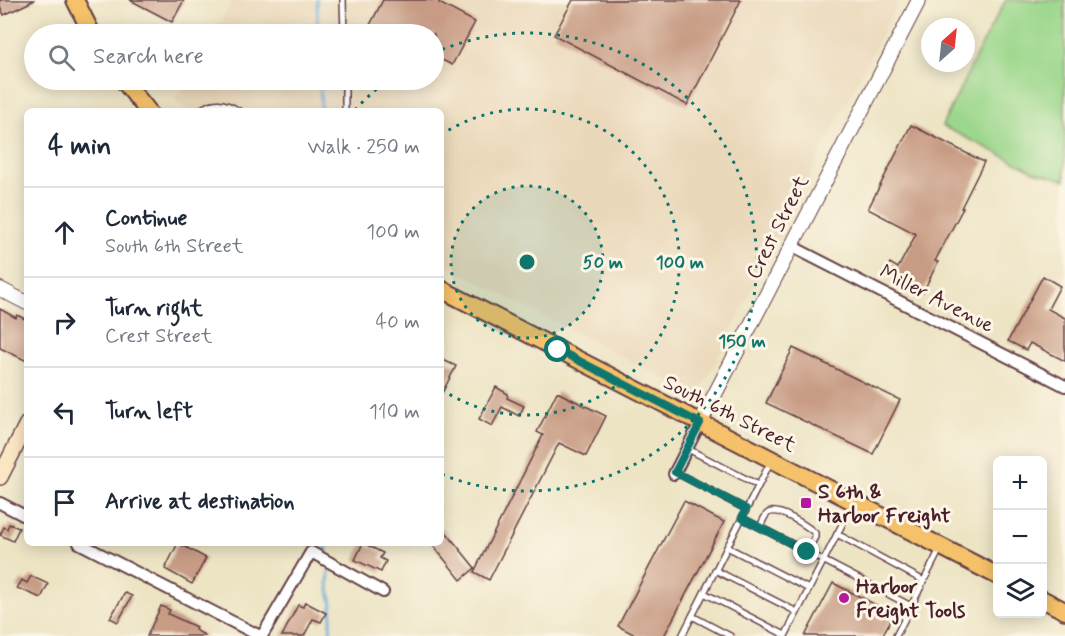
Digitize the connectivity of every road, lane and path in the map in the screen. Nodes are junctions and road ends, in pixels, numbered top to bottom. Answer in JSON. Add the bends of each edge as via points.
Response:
{"nodes":[{"id":1,"x":75,"y":0,"type":"edge"},
{"id":2,"x":343,"y":0,"type":"edge"},
{"id":3,"x":919,"y":0,"type":"edge"},
{"id":4,"x":88,"y":24,"type":"edge"},
{"id":5,"x":344,"y":24,"type":"edge"},
{"id":6,"x":131,"y":90,"type":"edge"},
{"id":7,"x":345,"y":90,"type":"edge"},
{"id":8,"x":146,"y":108,"type":"edge"},
{"id":9,"x":205,"y":108,"type":"edge"},
{"id":10,"x":233,"y":108,"type":"edge"},
{"id":11,"x":345,"y":108,"type":"edge"},
{"id":12,"x":791,"y":246,"type":"junction"},
{"id":13,"x":0,"y":289,"type":"edge"},
{"id":14,"x":444,"y":291,"type":"edge"},
{"id":15,"x":24,"y":301,"type":"edge"},
{"id":16,"x":1065,"y":386,"type":"edge"},
{"id":17,"x":700,"y":423,"type":"junction"},
{"id":18,"x":24,"y":430,"type":"edge"},
{"id":19,"x":687,"y":448,"type":"junction"},
{"id":20,"x":771,"y":459,"type":"junction"},
{"id":21,"x":674,"y":473,"type":"joint"},
{"id":22,"x":0,"y":477,"type":"edge"},
{"id":23,"x":758,"y":485,"type":"junction"},
{"id":24,"x":854,"y":502,"type":"junction"},
{"id":25,"x":0,"y":503,"type":"edge"},
{"id":26,"x":746,"y":509,"type":"junction"},
{"id":27,"x":24,"y":515,"type":"edge"},
{"id":28,"x":742,"y":518,"type":"junction"},
{"id":29,"x":760,"y":527,"type":"junction"},
{"id":30,"x":837,"y":534,"type":"junction"},
{"id":31,"x":85,"y":546,"type":"edge"},
{"id":32,"x":727,"y":547,"type":"junction"},
{"id":33,"x":941,"y":547,"type":"junction"},
{"id":34,"x":807,"y":552,"type":"junction"},
{"id":35,"x":824,"y":560,"type":"junction"},
{"id":36,"x":715,"y":570,"type":"junction"},
{"id":37,"x":993,"y":573,"type":"edge"},
{"id":38,"x":924,"y":581,"type":"junction"},
{"id":39,"x":809,"y":589,"type":"junction"},
{"id":40,"x":383,"y":592,"type":"dead end"},
{"id":41,"x":704,"y":593,"type":"junction"},
{"id":42,"x":1047,"y":602,"type":"edge"},
{"id":43,"x":911,"y":606,"type":"junction"},
{"id":44,"x":1065,"y":611,"type":"edge"},
{"id":45,"x":797,"y":612,"type":"junction"},
{"id":46,"x":692,"y":616,"type":"junction"},
{"id":47,"x":261,"y":636,"type":"edge"},
{"id":48,"x":682,"y":636,"type":"edge"},
{"id":49,"x":729,"y":636,"type":"edge"},
{"id":50,"x":785,"y":636,"type":"edge"},
{"id":51,"x":896,"y":636,"type":"edge"}],
"edges":[{"from":1,"to":4,"type":"main road"},
{"from":2,"to":5,"type":"lane"},
{"from":3,"to":12,"type":"street","name":"Crest Street"},
{"from":6,"to":8,"type":"main road"},
{"from":7,"to":11,"type":"lane"},
{"from":9,"to":10,"type":"lane","via":[[219,103]]},
{"from":12,"to":16,"type":"street","name":"Miller Avenue"},
{"from":12,"to":17,"type":"street","name":"Crest Street"},
{"from":13,"to":15,"type":"street"},
{"from":14,"to":17,"type":"main road","name":"South 6th Street"},
{"from":17,"to":19,"type":"street","name":"Crest Street"},
{"from":17,"to":20,"type":"main road","name":"South 6th Street"},
{"from":18,"to":22,"type":"main road"},
{"from":19,"to":21,"type":"street","name":"Crest Street"},
{"from":19,"to":23,"type":"lane"},
{"from":20,"to":23,"type":"lane"},
{"from":20,"to":24,"type":"main road","name":"South 6th Street"},
{"from":21,"to":26,"type":"lane"},
{"from":23,"to":26,"type":"lane"},
{"from":24,"to":30,"type":"lane"},
{"from":24,"to":33,"type":"main road","name":"South 6th Street"},
{"from":25,"to":27,"type":"street"},
{"from":26,"to":28,"type":"lane"},
{"from":28,"to":29,"type":"lane"},
{"from":28,"to":32,"type":"lane"},
{"from":29,"to":34,"type":"lane"},
{"from":29,"to":34,"type":"lane","via":[[767,513],[773,511],[809,527],[815,533]]},
{"from":30,"to":35,"type":"lane"},
{"from":30,"to":38,"type":"lane"},
{"from":31,"to":47,"type":"street"},
{"from":32,"to":36,"type":"lane"},
{"from":32,"to":39,"type":"lane"},
{"from":33,"to":37,"type":"main road","name":"South 6th Street"},
{"from":33,"to":38,"type":"lane"},
{"from":34,"to":35,"type":"lane"},
{"from":35,"to":39,"type":"lane"},
{"from":35,"to":43,"type":"lane"},
{"from":36,"to":41,"type":"lane"},
{"from":36,"to":45,"type":"lane"},
{"from":38,"to":43,"type":"lane"},
{"from":39,"to":45,"type":"lane"},
{"from":40,"to":47,"type":"street","via":[[311,552]]},
{"from":41,"to":46,"type":"lane"},
{"from":41,"to":50,"type":"lane"},
{"from":42,"to":44,"type":"main road"},
{"from":43,"to":51,"type":"lane"},
{"from":45,"to":50,"type":"lane"},
{"from":46,"to":48,"type":"lane"},
{"from":46,"to":49,"type":"lane"}]}
